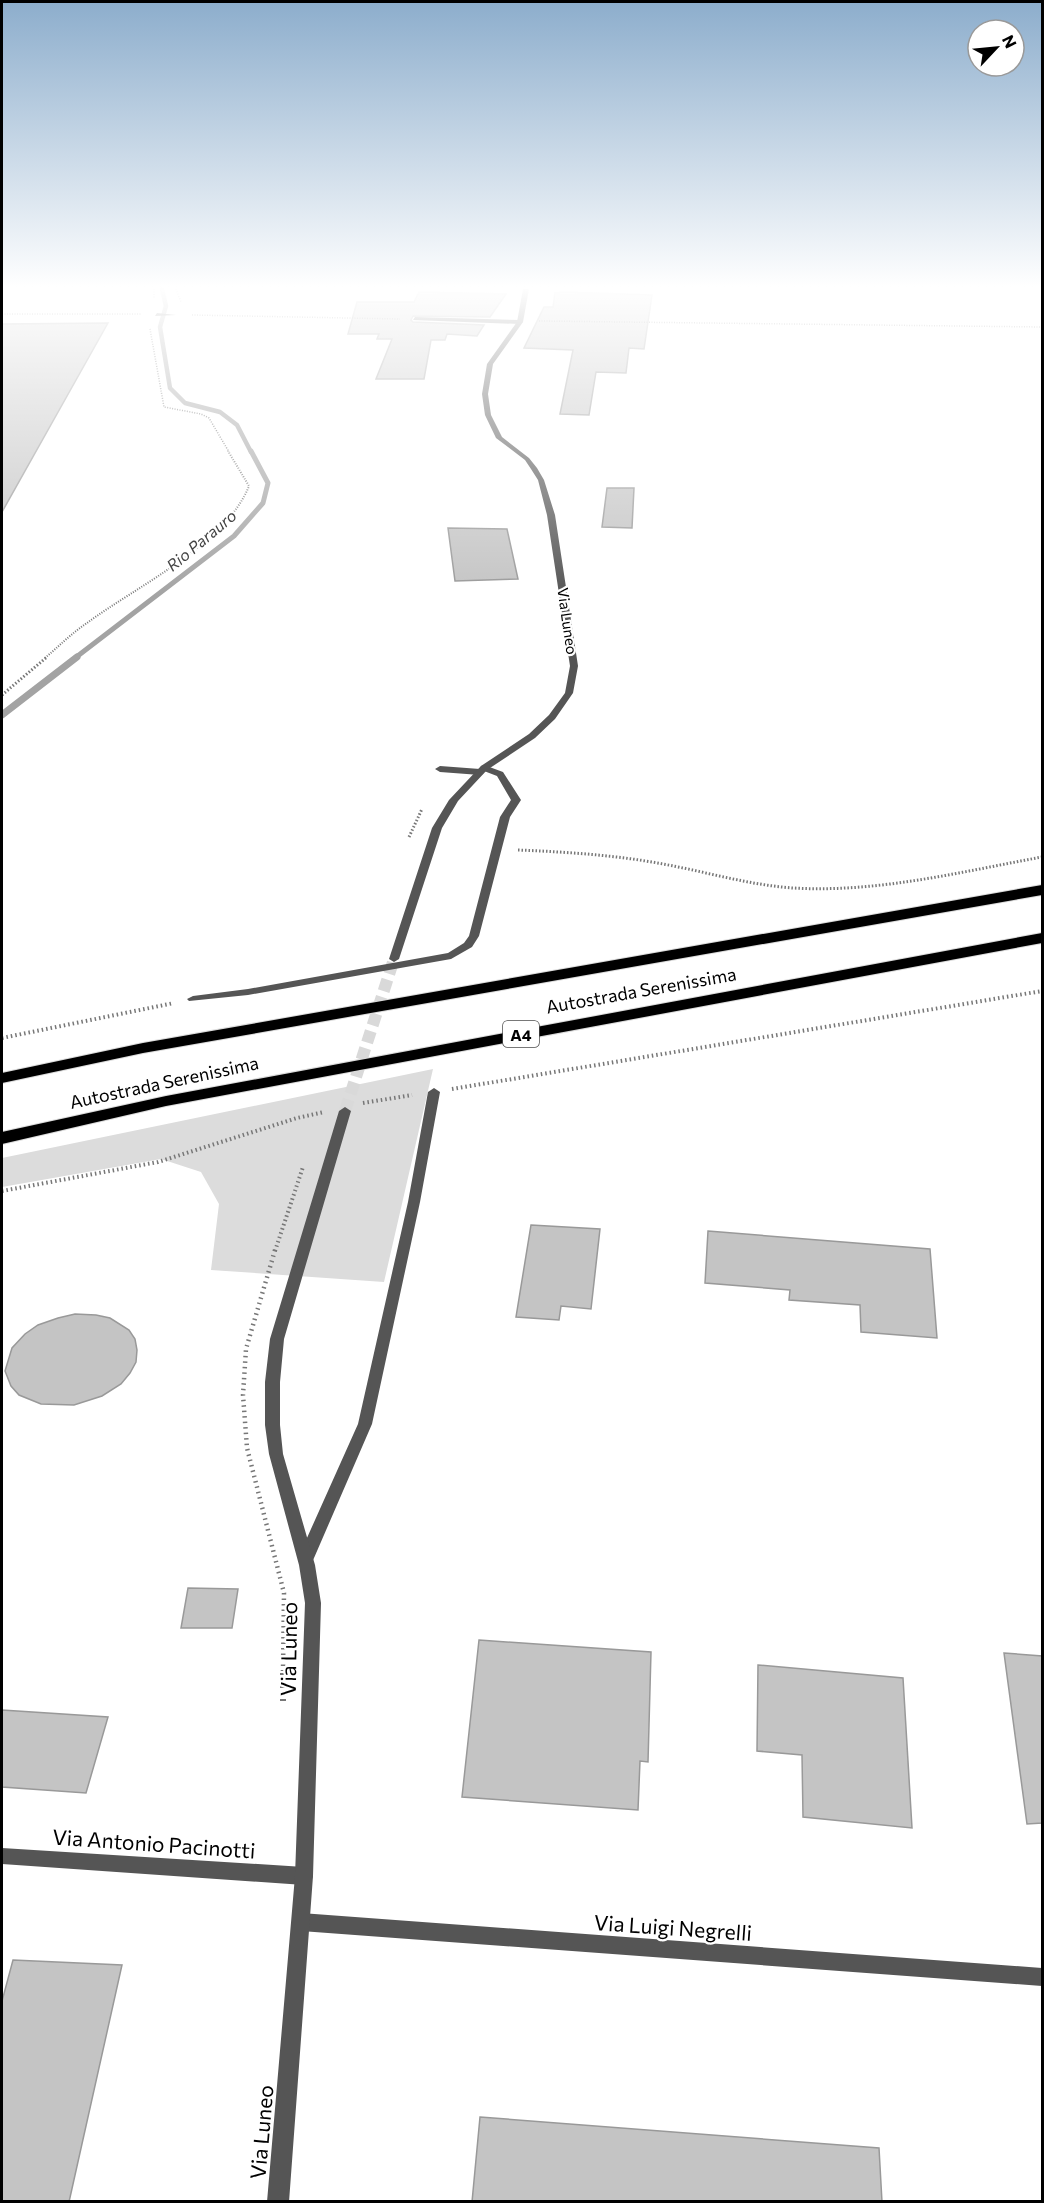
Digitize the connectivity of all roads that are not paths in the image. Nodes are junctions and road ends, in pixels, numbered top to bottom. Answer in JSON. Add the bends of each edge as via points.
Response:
{"nodes":[{"id":1,"x":485,"y":392,"type":"edge"},
{"id":2,"x":440,"y":769,"type":"dead end"},
{"id":3,"x":482,"y":770,"type":"junction"},
{"id":4,"x":1042,"y":890,"type":"edge"},
{"id":5,"x":1042,"y":938,"type":"edge"},
{"id":6,"x":394,"y":959,"type":"tunnel mouth"},
{"id":7,"x":193,"y":999,"type":"road end"},
{"id":8,"x":2,"y":1078,"type":"edge"},
{"id":9,"x":434,"y":1092,"type":"road end"},
{"id":10,"x":352,"y":1108,"type":"tunnel mouth"},
{"id":11,"x":2,"y":1138,"type":"edge"},
{"id":12,"x":306,"y":1558,"type":"junction"},
{"id":13,"x":2,"y":1856,"type":"edge"},
{"id":14,"x":304,"y":1876,"type":"junction"},
{"id":15,"x":301,"y":1922,"type":"junction"},
{"id":16,"x":1042,"y":1977,"type":"edge"},
{"id":17,"x":278,"y":2202,"type":"edge"}],
"edges":[{"from":1,"to":3,"type":"street","name":"Via Luneo","via":[[488,415],[498,438],[527,459],[541,480],[551,515],[574,666],[569,693],[552,717],[532,736]]},
{"from":2,"to":3,"type":"street"},
{"from":3,"to":6,"type":"street","name":"Via Luneo","via":[[454,800],[437,828]]},
{"from":3,"to":7,"type":"street","via":[[500,774],[516,800],[505,817],[474,936],[468,945],[452,956]]},
{"from":4,"to":8,"type":"highway","name":"Autostrada Serenissima","via":[[178,1041]]},
{"from":5,"to":11,"type":"highway","name":"Autostrada Serenissima","number":"A4","via":[[189,1097]]},
{"from":9,"to":12,"type":"street","via":[[414,1202],[364,1424]]},
{"from":10,"to":12,"type":"street","name":"Via Luneo","via":[[277,1339],[273,1370],[272,1426],[277,1456]]},
{"from":12,"to":14,"type":"street","name":"Via Luneo","via":[[313,1603]]},
{"from":13,"to":14,"type":"street","name":"Via Antonio Pacinotti"},
{"from":14,"to":15,"type":"street","name":"Via Luneo"},
{"from":15,"to":16,"type":"street","name":"Via Luigi Negrelli"},
{"from":15,"to":17,"type":"street","name":"Via Luneo"}]}
